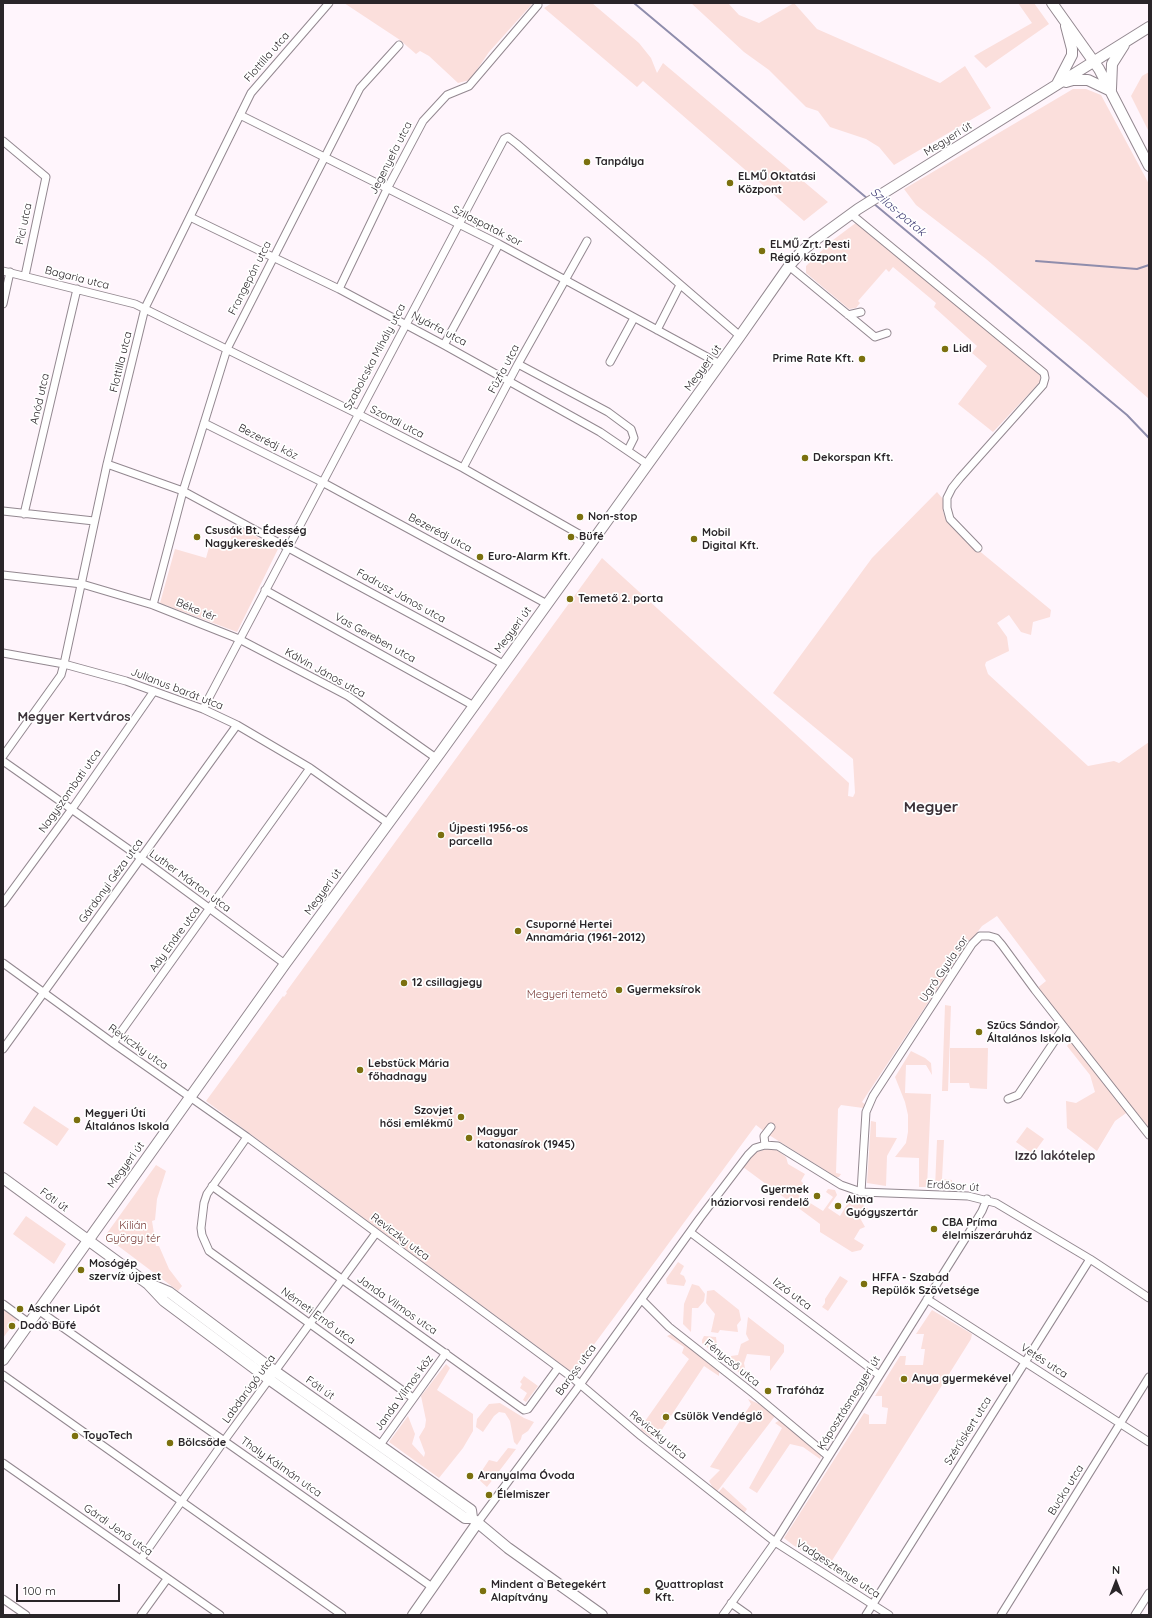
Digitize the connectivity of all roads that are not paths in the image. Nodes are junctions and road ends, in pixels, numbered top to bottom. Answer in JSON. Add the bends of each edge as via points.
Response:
{"nodes":[{"id":1,"x":329,"y":3,"type":"edge"},
{"id":2,"x":1052,"y":3,"type":"edge"},
{"id":3,"x":538,"y":5,"type":"dead end"},
{"id":4,"x":1064,"y":19,"type":"junction"},
{"id":5,"x":1149,"y":27,"type":"edge"},
{"id":6,"x":1132,"y":38,"type":"junction"},
{"id":7,"x":399,"y":45,"type":"dead end"},
{"id":8,"x":1094,"y":62,"type":"junction"},
{"id":9,"x":1056,"y":86,"type":"junction"},
{"id":10,"x":1111,"y":91,"type":"junction"},
{"id":11,"x":240,"y":115,"type":"junction"},
{"id":12,"x":3,"y":141,"type":"edge"},
{"id":13,"x":324,"y":156,"type":"junction"},
{"id":14,"x":1149,"y":166,"type":"edge"},
{"id":15,"x":388,"y":189,"type":"junction"},
{"id":16,"x":855,"y":212,"type":"junction"},
{"id":17,"x":190,"y":217,"type":"junction"},
{"id":18,"x":458,"y":224,"type":"junction"},
{"id":19,"x":587,"y":242,"type":"dead end"},
{"id":20,"x":498,"y":244,"type":"junction"},
{"id":21,"x":273,"y":257,"type":"junction"},
{"id":22,"x":789,"y":266,"type":"junction"},
{"id":23,"x":6,"y":271,"type":"edge"},
{"id":24,"x":24,"y":276,"type":"junction"},
{"id":25,"x":566,"y":280,"type":"junction"},
{"id":26,"x":680,"y":285,"type":"junction"},
{"id":27,"x":77,"y":289,"type":"junction"},
{"id":28,"x":339,"y":289,"type":"junction"},
{"id":29,"x":3,"y":304,"type":"edge"},
{"id":30,"x":145,"y":308,"type":"junction"},
{"id":31,"x":861,"y":312,"type":"dead end"},
{"id":32,"x":848,"y":315,"type":"junction"},
{"id":33,"x":634,"y":318,"type":"junction"},
{"id":34,"x":406,"y":324,"type":"junction"},
{"id":35,"x":657,"y":330,"type":"junction"},
{"id":36,"x":887,"y":333,"type":"dead end"},
{"id":37,"x":740,"y":336,"type":"junction"},
{"id":38,"x":444,"y":345,"type":"junction"},
{"id":39,"x":227,"y":349,"type":"junction"},
{"id":40,"x":610,"y":362,"type":"dead end"},
{"id":41,"x":518,"y":364,"type":"junction"},
{"id":42,"x":720,"y":364,"type":"junction"},
{"id":43,"x":510,"y":381,"type":"junction"},
{"id":44,"x":358,"y":414,"type":"junction"},
{"id":45,"x":204,"y":423,"type":"junction"},
{"id":46,"x":628,"y":450,"type":"junction"},
{"id":47,"x":107,"y":464,"type":"junction"},
{"id":48,"x":648,"y":464,"type":"junction"},
{"id":49,"x":463,"y":468,"type":"junction"},
{"id":50,"x":322,"y":482,"type":"junction"},
{"id":51,"x":183,"y":491,"type":"junction"},
{"id":52,"x":3,"y":511,"type":"edge"},
{"id":53,"x":24,"y":514,"type":"junction"},
{"id":54,"x":94,"y":521,"type":"junction"},
{"id":55,"x":591,"y":543,"type":"junction"},
{"id":56,"x":288,"y":547,"type":"junction"},
{"id":57,"x":978,"y":548,"type":"dead end"},
{"id":58,"x":3,"y":575,"type":"edge"},
{"id":59,"x":82,"y":584,"type":"junction"},
{"id":60,"x":265,"y":590,"type":"junction"},
{"id":61,"x":547,"y":604,"type":"junction"},
{"id":62,"x":153,"y":605,"type":"junction"},
{"id":63,"x":239,"y":639,"type":"junction"},
{"id":64,"x":3,"y":653,"type":"edge"},
{"id":65,"x":64,"y":664,"type":"junction"},
{"id":66,"x":503,"y":664,"type":"junction"},
{"id":67,"x":154,"y":691,"type":"junction"},
{"id":68,"x":474,"y":706,"type":"junction"},
{"id":69,"x":203,"y":709,"type":"junction"},
{"id":70,"x":237,"y":725,"type":"junction"},
{"id":71,"x":3,"y":756,"type":"edge"},
{"id":72,"x":436,"y":758,"type":"junction"},
{"id":73,"x":3,"y":761,"type":"edge"},
{"id":74,"x":310,"y":768,"type":"junction"},
{"id":75,"x":72,"y":809,"type":"junction"},
{"id":76,"x":388,"y":823,"type":"junction"},
{"id":77,"x":141,"y":858,"type":"junction"},
{"id":78,"x":3,"y":903,"type":"edge"},
{"id":79,"x":210,"y":909,"type":"junction"},
{"id":80,"x":3,"y":963,"type":"edge"},
{"id":81,"x":285,"y":964,"type":"junction"},
{"id":82,"x":43,"y":992,"type":"junction"},
{"id":83,"x":1064,"y":1027,"type":"junction"},
{"id":84,"x":113,"y":1043,"type":"junction"},
{"id":85,"x":3,"y":1049,"type":"edge"},
{"id":86,"x":190,"y":1096,"type":"junction"},
{"id":87,"x":1008,"y":1099,"type":"dead end"},
{"id":88,"x":771,"y":1127,"type":"dead end"},
{"id":89,"x":1149,"y":1135,"type":"edge"},
{"id":90,"x":247,"y":1137,"type":"junction"},
{"id":91,"x":765,"y":1145,"type":"junction"},
{"id":92,"x":3,"y":1178,"type":"edge"},
{"id":93,"x":212,"y":1186,"type":"junction"},
{"id":94,"x":861,"y":1192,"type":"junction"},
{"id":95,"x":987,"y":1199,"type":"junction"},
{"id":96,"x":690,"y":1232,"type":"junction"},
{"id":97,"x":376,"y":1233,"type":"junction"},
{"id":98,"x":88,"y":1239,"type":"junction"},
{"id":99,"x":1090,"y":1259,"type":"junction"},
{"id":100,"x":342,"y":1280,"type":"junction"},
{"id":101,"x":1149,"y":1298,"type":"edge"},
{"id":102,"x":927,"y":1299,"type":"junction"},
{"id":103,"x":642,"y":1300,"type":"junction"},
{"id":104,"x":3,"y":1304,"type":"edge"},
{"id":105,"x":38,"y":1310,"type":"junction"},
{"id":106,"x":29,"y":1323,"type":"junction"},
{"id":107,"x":310,"y":1324,"type":"junction"},
{"id":108,"x":446,"y":1353,"type":"junction"},
{"id":109,"x":3,"y":1360,"type":"edge"},
{"id":110,"x":1025,"y":1362,"type":"junction"},
{"id":111,"x":558,"y":1368,"type":"junction"},
{"id":112,"x":3,"y":1375,"type":"edge"},
{"id":113,"x":879,"y":1375,"type":"junction"},
{"id":114,"x":273,"y":1376,"type":"junction"},
{"id":115,"x":1149,"y":1377,"type":"edge"},
{"id":116,"x":581,"y":1384,"type":"junction"},
{"id":117,"x":413,"y":1398,"type":"junction"},
{"id":118,"x":1120,"y":1424,"type":"junction"},
{"id":119,"x":224,"y":1441,"type":"junction"},
{"id":120,"x":1149,"y":1442,"type":"edge"},
{"id":121,"x":380,"y":1445,"type":"junction"},
{"id":122,"x":828,"y":1456,"type":"junction"},
{"id":123,"x":3,"y":1463,"type":"edge"},
{"id":124,"x":182,"y":1502,"type":"junction"},
{"id":125,"x":475,"y":1520,"type":"junction"},
{"id":126,"x":775,"y":1542,"type":"junction"},
{"id":127,"x":141,"y":1559,"type":"junction"},
{"id":128,"x":167,"y":1579,"type":"junction"},
{"id":129,"x":432,"y":1587,"type":"junction"},
{"id":130,"x":1149,"y":1593,"type":"edge"},
{"id":131,"x":3,"y":1599,"type":"edge"},
{"id":132,"x":731,"y":1603,"type":"junction"},
{"id":133,"x":873,"y":1605,"type":"junction"},
{"id":134,"x":26,"y":1615,"type":"edge"},
{"id":135,"x":141,"y":1615,"type":"edge"},
{"id":136,"x":220,"y":1615,"type":"edge"},
{"id":137,"x":342,"y":1615,"type":"edge"},
{"id":138,"x":413,"y":1615,"type":"edge"},
{"id":139,"x":602,"y":1615,"type":"edge"},
{"id":140,"x":723,"y":1615,"type":"edge"},
{"id":141,"x":748,"y":1615,"type":"edge"},
{"id":142,"x":866,"y":1615,"type":"edge"},
{"id":143,"x":889,"y":1615,"type":"edge"},
{"id":144,"x":1001,"y":1615,"type":"edge"},
{"id":145,"x":1135,"y":1615,"type":"edge"}],
"edges":[{"from":1,"to":11,"type":"street","name":"Flottilla utca","via":[[251,93]]},
{"from":2,"to":4,"type":"main road"},
{"from":3,"to":15,"type":"street","name":"Jegenyefa utca","via":[[469,86],[447,95],[422,121]]},
{"from":4,"to":8,"type":"main road"},
{"from":4,"to":9,"type":"main road","via":[[1072,55]]},
{"from":5,"to":6,"type":"main road","name":"Megyeri út"},
{"from":6,"to":8,"type":"main road","name":"Megyeri út"},
{"from":6,"to":10,"type":"main road","via":[[1124,45],[1112,64]]},
{"from":7,"to":13,"type":"street","name":"Frangepán utca","via":[[360,88]]},
{"from":8,"to":9,"type":"main road","name":"Megyeri út"},
{"from":8,"to":10,"type":"main road"},
{"from":9,"to":10,"type":"main road","via":[[1083,79]]},
{"from":9,"to":16,"type":"main road","name":"Megyeri út"},
{"from":10,"to":14,"type":"main road"},
{"from":11,"to":13,"type":"street","name":"Szilaspatak sor"},
{"from":11,"to":17,"type":"street","name":"Flottilla utca"},
{"from":12,"to":24,"type":"street","name":"Pici utca","via":[[46,177]]},
{"from":13,"to":15,"type":"street","name":"Szilaspatak sor"},
{"from":13,"to":21,"type":"street","name":"Frangepán utca"},
{"from":15,"to":18,"type":"street","name":"Szilaspatak sor"},
{"from":15,"to":28,"type":"street","name":"Jegenyefa utca"},
{"from":16,"to":22,"type":"main road","name":"Megyeri út","via":[[814,241]]},
{"from":16,"to":57,"type":"street","via":[[1045,375],[1043,385],[960,478],[947,498],[950,519]]},
{"from":17,"to":21,"type":"street","name":"Nyárfa utca"},
{"from":17,"to":30,"type":"street","name":"Flottilla utca"},
{"from":18,"to":20,"type":"street","name":"Szilaspatak sor"},
{"from":18,"to":26,"type":"street","name":"Szabolcska Mihály utca","via":[[504,139],[508,137]]},
{"from":18,"to":34,"type":"street","name":"Szabolcska Mihály utca"},
{"from":19,"to":25,"type":"street","name":"Fűzfa utca"},
{"from":20,"to":25,"type":"street","name":"Szilaspatak sor"},
{"from":20,"to":38,"type":"street"},
{"from":21,"to":28,"type":"street","name":"Nyárfa utca"},
{"from":21,"to":39,"type":"street","name":"Frangepán utca"},
{"from":22,"to":32,"type":"street"},
{"from":22,"to":37,"type":"main road","name":"Megyeri út"},
{"from":23,"to":24,"type":"street","name":"Bagaria utca"},
{"from":23,"to":29,"type":"street"},
{"from":24,"to":27,"type":"street","name":"Bagaria utca"},
{"from":25,"to":33,"type":"street","name":"Szilaspatak sor"},
{"from":25,"to":41,"type":"street","name":"Fűzfa utca"},
{"from":26,"to":35,"type":"street"},
{"from":26,"to":37,"type":"street"},
{"from":27,"to":30,"type":"street","name":"Bagaria utca"},
{"from":27,"to":53,"type":"street","name":"Anód utca"},
{"from":28,"to":34,"type":"street","name":"Nyárfa utca"},
{"from":30,"to":39,"type":"street","name":"Szondi utca"},
{"from":30,"to":47,"type":"street","name":"Flottilla utca"},
{"from":31,"to":32,"type":"street"},
{"from":32,"to":36,"type":"street","via":[[875,337]]},
{"from":33,"to":35,"type":"street","name":"Szilaspatak sor"},
{"from":33,"to":40,"type":"street"},
{"from":34,"to":38,"type":"street","name":"Nyárfa utca"},
{"from":34,"to":44,"type":"street","name":"Szabolcska Mihály utca"},
{"from":35,"to":42,"type":"street","name":"Szilaspatak sor"},
{"from":37,"to":42,"type":"main road","name":"Megyeri út"},
{"from":38,"to":43,"type":"street","name":"Nyárfa utca"},
{"from":39,"to":44,"type":"street","name":"Szondi utca"},
{"from":39,"to":45,"type":"street","name":"Frangepán utca"},
{"from":41,"to":43,"type":"street","name":"Fűzfa utca"},
{"from":41,"to":46,"type":"street","via":[[608,412],[631,429],[634,438]]},
{"from":42,"to":48,"type":"main road","name":"Megyeri út"},
{"from":43,"to":46,"type":"street","name":"Nyárfa utca"},
{"from":43,"to":49,"type":"street","name":"Fűzfa utca"},
{"from":44,"to":49,"type":"street","name":"Szondi utca"},
{"from":44,"to":50,"type":"street","name":"Szabolcska Mihály utca"},
{"from":45,"to":50,"type":"street","name":"Bezerédj köz"},
{"from":45,"to":51,"type":"street","name":"Frangepán utca"},
{"from":46,"to":48,"type":"street","name":"Nyárfa utca"},
{"from":47,"to":51,"type":"street"},
{"from":47,"to":54,"type":"street","name":"Flottilla utca"},
{"from":48,"to":55,"type":"main road","name":"Megyeri út"},
{"from":49,"to":55,"type":"street","name":"Szondi utca"},
{"from":50,"to":56,"type":"street","name":"Szabolcska Mihály utca"},
{"from":50,"to":61,"type":"street","name":"Bezerédj utca"},
{"from":51,"to":56,"type":"street"},
{"from":51,"to":62,"type":"street","name":"Frangepán utca"},
{"from":52,"to":53,"type":"street"},
{"from":53,"to":54,"type":"street"},
{"from":54,"to":59,"type":"street","name":"Flottilla utca"},
{"from":55,"to":61,"type":"main road","name":"Megyeri út"},
{"from":56,"to":60,"type":"street","name":"Szabolcska Mihály utca"},
{"from":56,"to":66,"type":"street","name":"Fadrusz János utca"},
{"from":58,"to":59,"type":"street"},
{"from":59,"to":62,"type":"street"},
{"from":59,"to":65,"type":"street","name":"Flottilla utca"},
{"from":60,"to":63,"type":"street"},
{"from":60,"to":68,"type":"street","name":"Vas Gereben utca"},
{"from":61,"to":66,"type":"main road","name":"Megyeri út"},
{"from":62,"to":63,"type":"street","name":"Béke tér"},
{"from":63,"to":69,"type":"street"},
{"from":63,"to":72,"type":"street","name":"Kálvin János utca","via":[[348,696]]},
{"from":64,"to":65,"type":"street","name":"Julianus barát utca"},
{"from":65,"to":67,"type":"street","name":"Julianus barát utca"},
{"from":65,"to":71,"type":"street","name":"Flottilla utca","via":[[61,675]]},
{"from":66,"to":68,"type":"main road","name":"Megyeri út"},
{"from":67,"to":69,"type":"street","name":"Julianus barát utca"},
{"from":67,"to":75,"type":"street","name":"Nagyszombati utca"},
{"from":68,"to":72,"type":"main road","name":"Megyeri út"},
{"from":69,"to":70,"type":"street","name":"Julianus barát utca"},
{"from":70,"to":74,"type":"street","name":"Julianus barát utca"},
{"from":70,"to":77,"type":"street","name":"Gárdonyi Géza utca"},
{"from":72,"to":76,"type":"main road","name":"Megyeri út"},
{"from":73,"to":75,"type":"street","name":"Luther Márton utca"},
{"from":74,"to":76,"type":"street","name":"Julianus barát utca"},
{"from":74,"to":79,"type":"street","name":"Ady Endre utca"},
{"from":75,"to":77,"type":"street","name":"Luther Márton utca"},
{"from":75,"to":78,"type":"street","name":"Nagyszombati utca"},
{"from":76,"to":81,"type":"main road","name":"Megyeri út"},
{"from":77,"to":79,"type":"street","name":"Luther Márton utca"},
{"from":77,"to":82,"type":"street","name":"Gárdonyi Géza utca"},
{"from":79,"to":81,"type":"street","name":"Luther Márton utca"},
{"from":79,"to":84,"type":"street","name":"Ady Endre utca"},
{"from":80,"to":82,"type":"street","name":"Reviczky utca"},
{"from":81,"to":86,"type":"main road","name":"Megyeri út"},
{"from":82,"to":84,"type":"street","name":"Reviczky utca"},
{"from":82,"to":85,"type":"street","name":"Gárdonyi Géza utca"},
{"from":83,"to":87,"type":"street","via":[[1018,1095]]},
{"from":83,"to":89,"type":"street","name":"Ugró Gyula sor"},
{"from":83,"to":94,"type":"street","name":"Ugró Gyula sor","via":[[996,938],[980,936],[972,944],[873,1096],[866,1112]]},
{"from":84,"to":86,"type":"street","name":"Reviczky utca"},
{"from":86,"to":90,"type":"street","name":"Reviczky utca"},
{"from":86,"to":98,"type":"main road","name":"Megyeri út"},
{"from":88,"to":91,"type":"street","via":[[764,1136]]},
{"from":90,"to":93,"type":"street"},
{"from":90,"to":97,"type":"street","name":"Reviczky utca"},
{"from":91,"to":94,"type":"street","name":"Erdősor út","via":[[778,1146],[841,1185]]},
{"from":91,"to":96,"type":"street","name":"Baross utca","via":[[755,1148],[748,1155]]},
{"from":92,"to":98,"type":"main road","name":"Fóti út"},
{"from":93,"to":100,"type":"street","name":"Janda Vilmos utca"},
{"from":93,"to":107,"type":"street","name":"Németi Ernő utca","via":[[204,1203],[201,1220],[202,1235],[209,1251]]},
{"from":94,"to":95,"type":"street","name":"Erdősor út"},
{"from":95,"to":99,"type":"street","name":"Erdősor út","via":[[1005,1207]]},
{"from":95,"to":102,"type":"street","name":"Káposztásmegyeri út"},
{"from":96,"to":103,"type":"street","name":"Baross utca"},
{"from":96,"to":113,"type":"street","name":"Izzó utca"},
{"from":97,"to":100,"type":"street","name":"Labdarúgó utca"},
{"from":97,"to":111,"type":"street","name":"Reviczky utca"},
{"from":98,"to":105,"type":"main road","name":"Megyeri út"},
{"from":98,"to":114,"type":"main road","name":"Fóti út","via":[[148,1284],[164,1301]]},
{"from":99,"to":101,"type":"street","name":"Erdősor út"},
{"from":99,"to":110,"type":"street","name":"Szérűskert utca"},
{"from":100,"to":107,"type":"street","name":"Labdarúgó utca"},
{"from":100,"to":108,"type":"street","name":"Janda Vilmos utca"},
{"from":102,"to":110,"type":"street","name":"Vetés utca"},
{"from":102,"to":113,"type":"street","name":"Káposztásmegyeri út"},
{"from":103,"to":116,"type":"street","name":"Baross utca"},
{"from":103,"to":122,"type":"street","name":"Fénycső utca","via":[[669,1327]]},
{"from":104,"to":106,"type":"street"},
{"from":105,"to":106,"type":"main road","name":"Megyeri út"},
{"from":105,"to":119,"type":"street","name":"Thaly Kálmán utca"},
{"from":106,"to":109,"type":"main road","name":"Megyeri út"},
{"from":107,"to":114,"type":"street","name":"Labdarúgó utca"},
{"from":107,"to":117,"type":"street","name":"Németi Ernő utca"},
{"from":108,"to":111,"type":"street","name":"Janda Vilmos utca","via":[[526,1410]]},
{"from":108,"to":117,"type":"street","name":"Janda Vilmos köz"},
{"from":110,"to":118,"type":"street","name":"Vetés utca"},
{"from":110,"to":133,"type":"street","name":"Szérűskert utca"},
{"from":111,"to":116,"type":"street","name":"Reviczky utca"},
{"from":112,"to":124,"type":"street"},
{"from":113,"to":122,"type":"street","name":"Káposztásmegyeri út"},
{"from":114,"to":119,"type":"street","name":"Labdarúgó utca"},
{"from":114,"to":121,"type":"main road","name":"Fóti út"},
{"from":114,"to":125,"type":"main road","name":"Fóti út","via":[[465,1518]]},
{"from":115,"to":118,"type":"street","name":"Bucka utca"},
{"from":116,"to":125,"type":"street","name":"Baross utca"},
{"from":116,"to":126,"type":"street","name":"Reviczky utca","via":[[641,1436]]},
{"from":117,"to":121,"type":"street","name":"Janda Vilmos köz"},
{"from":118,"to":120,"type":"street","name":"Vetés utca"},
{"from":118,"to":144,"type":"street","name":"Bucka utca"},
{"from":119,"to":124,"type":"street","name":"Labdarúgó utca"},
{"from":119,"to":129,"type":"street","name":"Thaly Kálmán utca"},
{"from":121,"to":125,"type":"main road","name":"Fóti út","via":[[471,1510]]},
{"from":122,"to":126,"type":"street","name":"Káposztásmegyeri út"},
{"from":123,"to":127,"type":"street","name":"Gárdi Jenő utca"},
{"from":124,"to":127,"type":"street","name":"Labdarúgó utca"},
{"from":124,"to":137,"type":"street"},
{"from":125,"to":129,"type":"main road","name":"Baross utca"},
{"from":125,"to":139,"type":"main road","name":"Fóti út","via":[[508,1548]]},
{"from":126,"to":132,"type":"street","name":"Káposztásmegyeri út"},
{"from":126,"to":133,"type":"street","name":"Vadgesztenye utca"},
{"from":127,"to":128,"type":"street","name":"Gárdi Jenő utca"},
{"from":128,"to":135,"type":"street"},
{"from":128,"to":136,"type":"street","name":"Gárdi Jenő utca"},
{"from":129,"to":138,"type":"main road","name":"Baross utca"},
{"from":130,"to":145,"type":"street"},
{"from":131,"to":134,"type":"street"},
{"from":132,"to":140,"type":"street","name":"Káposztásmegyeri út"},
{"from":132,"to":141,"type":"street"},
{"from":133,"to":142,"type":"street","name":"Szérűskert utca"},
{"from":133,"to":143,"type":"street","name":"Vadgesztenye utca"}]}
